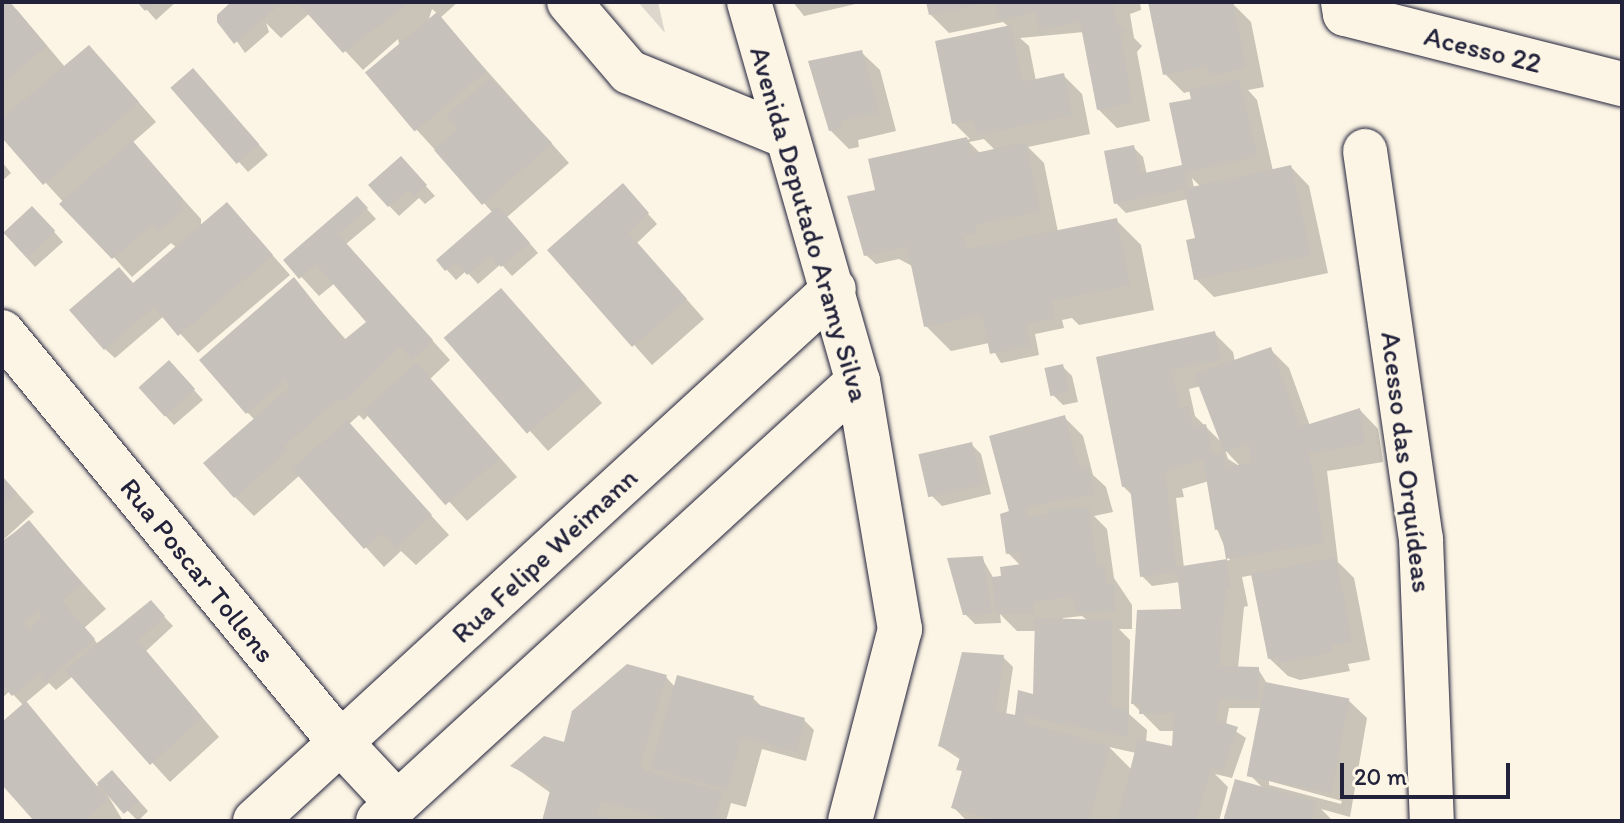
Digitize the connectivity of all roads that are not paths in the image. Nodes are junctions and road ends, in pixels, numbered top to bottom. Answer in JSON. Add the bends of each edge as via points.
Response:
{"nodes":[{"id":1,"x":569,"y":2,"type":"edge"},
{"id":2,"x":749,"y":2,"type":"edge"},
{"id":3,"x":1344,"y":8,"type":"edge"},
{"id":4,"x":1622,"y":84,"type":"edge"},
{"id":5,"x":786,"y":136,"type":"junction"},
{"id":6,"x":1365,"y":151,"type":"dead end"},
{"id":7,"x":834,"y":289,"type":"junction"},
{"id":8,"x":2,"y":332,"type":"edge"},
{"id":9,"x":858,"y":381,"type":"junction"},
{"id":10,"x":340,"y":742,"type":"junction"},
{"id":11,"x":388,"y":812,"type":"edge"},
{"id":12,"x":255,"y":821,"type":"edge"},
{"id":13,"x":850,"y":821,"type":"edge"},
{"id":14,"x":1432,"y":821,"type":"edge"}],
"edges":[{"from":1,"to":5,"type":"street","via":[[629,72]]},
{"from":2,"to":5,"type":"street","name":"Avenida Deputado Aramy Silva"},
{"from":3,"to":4,"type":"street","name":"Acesso 22"},
{"from":5,"to":7,"type":"street","name":"Avenida Deputado Aramy Silva"},
{"from":6,"to":14,"type":"street","name":"Acesso das Orquídeas","via":[[1421,539]]},
{"from":7,"to":9,"type":"street","name":"Avenida Deputado Aramy Silva"},
{"from":7,"to":10,"type":"street","name":"Rua Felipe Weimann"},
{"from":8,"to":10,"type":"street","name":"Rua Poscar Tollens"},
{"from":9,"to":11,"type":"street"},
{"from":9,"to":13,"type":"street","name":"Avenida Deputado Aramy Silva","via":[[900,629]]},
{"from":10,"to":11,"type":"street","name":"Rua Poscar Tollens"},
{"from":10,"to":12,"type":"street","name":"Rua Felipe Weimann"}]}
